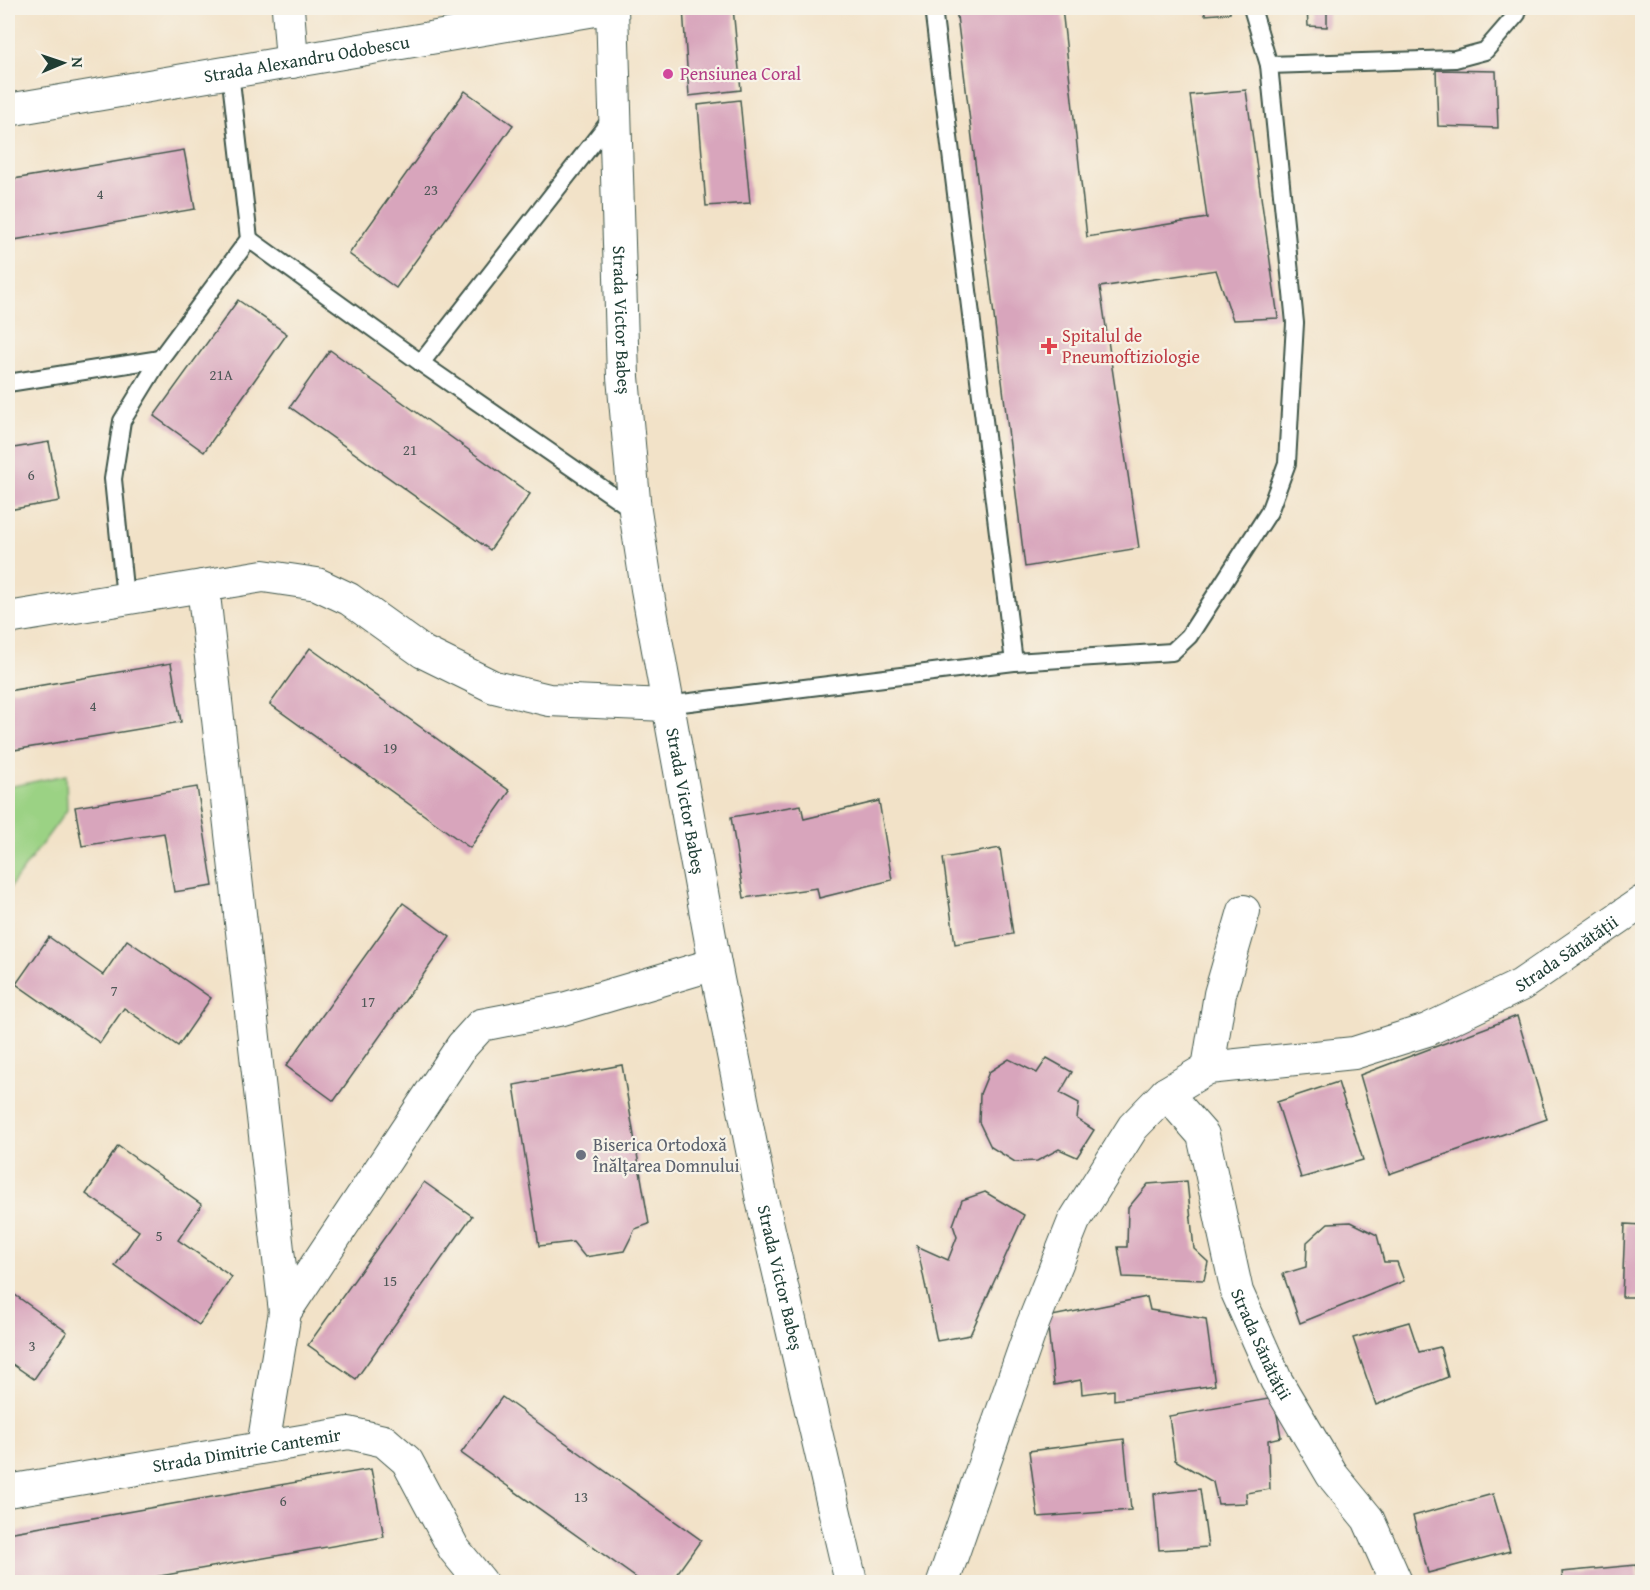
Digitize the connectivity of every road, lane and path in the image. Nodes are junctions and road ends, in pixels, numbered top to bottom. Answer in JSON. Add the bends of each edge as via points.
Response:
{"nodes":[{"id":1,"x":288,"y":8,"type":"edge"},
{"id":2,"x":609,"y":8,"type":"edge"},
{"id":3,"x":933,"y":8,"type":"edge"},
{"id":4,"x":1252,"y":8,"type":"edge"},
{"id":5,"x":1516,"y":8,"type":"edge"},
{"id":6,"x":292,"y":62,"type":"junction"},
{"id":7,"x":1269,"y":65,"type":"junction"},
{"id":8,"x":230,"y":72,"type":"junction"},
{"id":9,"x":8,"y":110,"type":"edge"},
{"id":10,"x":615,"y":114,"type":"junction"},
{"id":11,"x":249,"y":239,"type":"junction"},
{"id":12,"x":160,"y":359,"type":"junction"},
{"id":13,"x":421,"y":363,"type":"junction"},
{"id":14,"x":8,"y":383,"type":"edge"},
{"id":15,"x":635,"y":511,"type":"junction"},
{"id":16,"x":203,"y":586,"type":"junction"},
{"id":17,"x":125,"y":598,"type":"junction"},
{"id":18,"x":8,"y":618,"type":"edge"},
{"id":19,"x":1014,"y":662,"type":"junction"},
{"id":20,"x":666,"y":705,"type":"junction"},
{"id":21,"x":1642,"y":902,"type":"edge"},
{"id":22,"x":1244,"y":911,"type":"dead end"},
{"id":23,"x":715,"y":964,"type":"junction"},
{"id":24,"x":1208,"y":1068,"type":"junction"},
{"id":25,"x":1166,"y":1093,"type":"junction"},
{"id":26,"x":285,"y":1312,"type":"junction"},
{"id":27,"x":263,"y":1446,"type":"junction"},
{"id":28,"x":8,"y":1491,"type":"edge"},
{"id":29,"x":481,"y":1582,"type":"edge"},
{"id":30,"x":851,"y":1582,"type":"edge"},
{"id":31,"x":943,"y":1582,"type":"edge"},
{"id":32,"x":1396,"y":1582,"type":"edge"}],
"edges":[{"from":1,"to":6,"type":"street"},
{"from":2,"to":6,"type":"street","name":"Strada Alexandru Odobescu"},
{"from":2,"to":10,"type":"street","name":"Strada Victor Babeș"},
{"from":3,"to":19,"type":"lane"},
{"from":4,"to":7,"type":"lane"},
{"from":5,"to":7,"type":"lane","via":[[1517,14],[1485,51],[1455,59]]},
{"from":6,"to":8,"type":"street","name":"Strada Alexandru Odobescu"},
{"from":7,"to":19,"type":"lane","via":[[1295,323],[1287,463],[1269,512],[1189,636],[1172,652]]},
{"from":8,"to":9,"type":"street","name":"Strada Alexandru Odobescu"},
{"from":8,"to":11,"type":"lane"},
{"from":10,"to":13,"type":"lane"},
{"from":10,"to":15,"type":"street","name":"Strada Victor Babeș","via":[[623,376]]},
{"from":11,"to":12,"type":"lane"},
{"from":11,"to":13,"type":"lane"},
{"from":12,"to":14,"type":"lane"},
{"from":12,"to":17,"type":"lane","via":[[122,421],[113,479]]},
{"from":13,"to":15,"type":"lane"},
{"from":15,"to":20,"type":"street","name":"Strada Victor Babeș"},
{"from":16,"to":17,"type":"street"},
{"from":16,"to":20,"type":"street","via":[[263,576],[317,585],[349,599],[423,652],[494,687],[549,700]]},
{"from":16,"to":26,"type":"street"},
{"from":17,"to":18,"type":"street"},
{"from":19,"to":20,"type":"lane"},
{"from":20,"to":23,"type":"street","name":"Strada Victor Babeș"},
{"from":21,"to":24,"type":"street","name":"Strada Sănătății","via":[[1521,985],[1426,1030],[1354,1053]]},
{"from":22,"to":24,"type":"street","via":[[1220,994]]},
{"from":23,"to":26,"type":"street","via":[[563,1009],[481,1025],[462,1046]]},
{"from":23,"to":30,"type":"street","name":"Strada Victor Babeș","via":[[762,1200]]},
{"from":24,"to":25,"type":"street","name":"Strada Sănătății"},
{"from":25,"to":31,"type":"street","name":"Strada Sănătății","via":[[1132,1127],[1074,1221],[1032,1326]]},
{"from":25,"to":32,"type":"street","name":"Strada Sănătății","via":[[1203,1135],[1237,1292],[1276,1380],[1332,1475],[1368,1519]]},
{"from":26,"to":27,"type":"street"},
{"from":27,"to":28,"type":"street","name":"Strada Dimitrie Cantemir"},
{"from":27,"to":29,"type":"street","name":"Strada Dimitrie Cantemir","via":[[349,1433],[384,1441],[407,1461],[454,1549]]}]}
